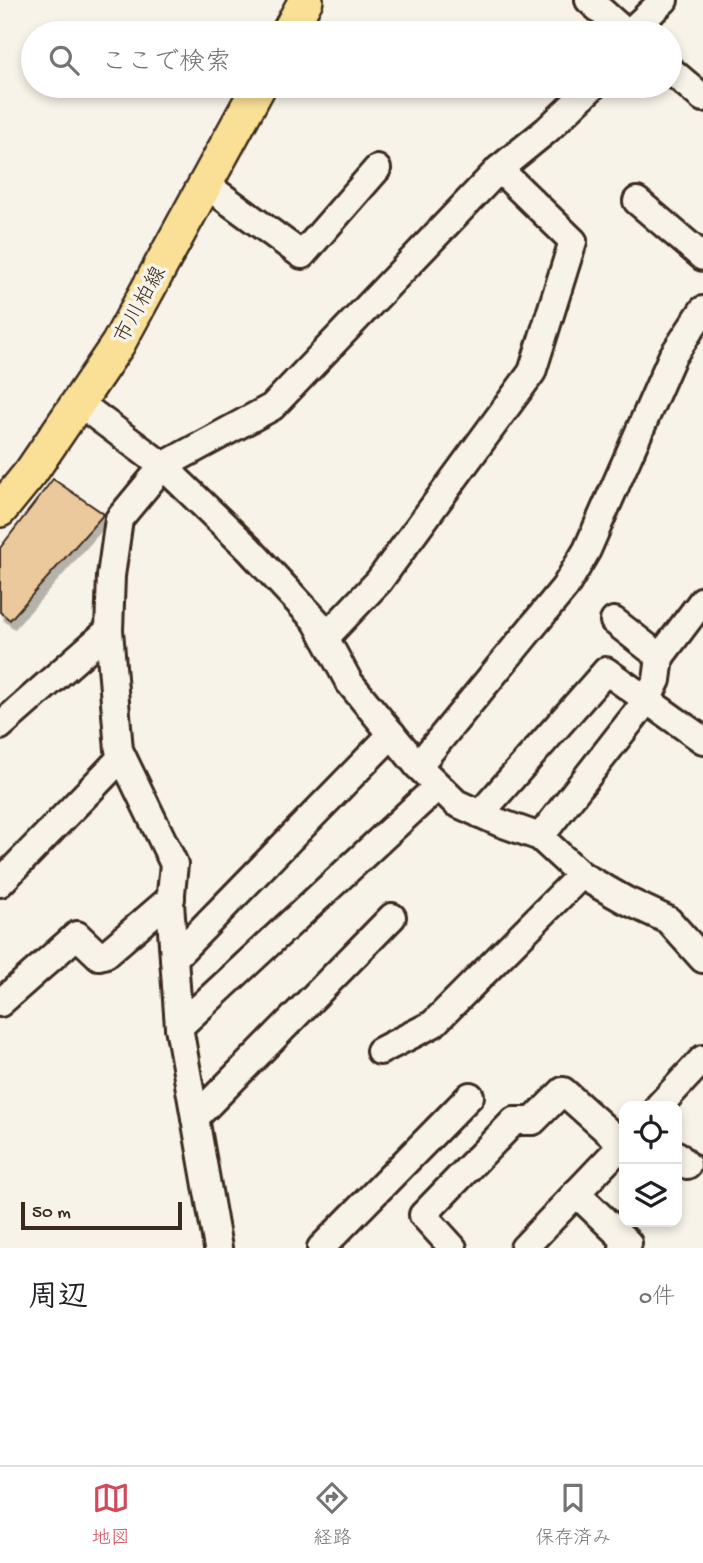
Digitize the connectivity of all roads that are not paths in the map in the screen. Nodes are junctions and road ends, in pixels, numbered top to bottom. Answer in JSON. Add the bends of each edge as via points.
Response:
{"nodes":[{"id":1,"x":306,"y":0,"type":"edge"},
{"id":2,"x":589,"y":0,"type":"edge"},
{"id":3,"x":664,"y":0,"type":"edge"},
{"id":4,"x":295,"y":21,"type":"edge"},
{"id":5,"x":613,"y":21,"type":"edge"},
{"id":6,"x":640,"y":21,"type":"edge"},
{"id":7,"x":682,"y":80,"type":"edge"},
{"id":8,"x":252,"y":98,"type":"edge"},
{"id":9,"x":581,"y":98,"type":"edge"},
{"id":10,"x":703,"y":98,"type":"edge"},
{"id":11,"x":377,"y":169,"type":"dead end"},
{"id":12,"x":499,"y":169,"type":"junction"},
{"id":13,"x":205,"y":184,"type":"junction"},
{"id":14,"x":637,"y":201,"type":"dead end"},
{"id":15,"x":703,"y":257,"type":"edge"},
{"id":16,"x":703,"y":310,"type":"edge"},
{"id":17,"x":79,"y":403,"type":"junction"},
{"id":18,"x":163,"y":466,"type":"junction"},
{"id":19,"x":0,"y":510,"type":"edge"},
{"id":20,"x":703,"y":600,"type":"edge"},
{"id":21,"x":614,"y":621,"type":"dead end"},
{"id":22,"x":109,"y":630,"type":"junction"},
{"id":23,"x":325,"y":638,"type":"junction"},
{"id":24,"x":660,"y":657,"type":"junction"},
{"id":25,"x":647,"y":700,"type":"junction"},
{"id":26,"x":0,"y":726,"type":"edge"},
{"id":27,"x":392,"y":734,"type":"junction"},
{"id":28,"x":703,"y":740,"type":"edge"},
{"id":29,"x":122,"y":757,"type":"junction"},
{"id":30,"x":418,"y":766,"type":"junction"},
{"id":31,"x":438,"y":786,"type":"junction"},
{"id":32,"x":480,"y":814,"type":"junction"},
{"id":33,"x":540,"y":837,"type":"junction"},
{"id":34,"x":581,"y":875,"type":"junction"},
{"id":35,"x":0,"y":883,"type":"edge"},
{"id":36,"x":171,"y":898,"type":"junction"},
{"id":37,"x":392,"y":917,"type":"dead end"},
{"id":38,"x":174,"y":958,"type":"junction"},
{"id":39,"x":703,"y":959,"type":"edge"},
{"id":40,"x":0,"y":1003,"type":"edge"},
{"id":41,"x":178,"y":1027,"type":"junction"},
{"id":42,"x":380,"y":1051,"type":"dead end"},
{"id":43,"x":703,"y":1059,"type":"edge"},
{"id":44,"x":470,"y":1096,"type":"dead end"},
{"id":45,"x":664,"y":1101,"type":"edge"},
{"id":46,"x":195,"y":1118,"type":"junction"},
{"id":47,"x":619,"y":1140,"type":"edge"},
{"id":48,"x":619,"y":1148,"type":"edge"},
{"id":49,"x":576,"y":1193,"type":"junction"},
{"id":50,"x":218,"y":1248,"type":"edge"},
{"id":51,"x":321,"y":1248,"type":"edge"},
{"id":52,"x":453,"y":1248,"type":"edge"},
{"id":53,"x":524,"y":1248,"type":"edge"},
{"id":54,"x":623,"y":1248,"type":"edge"}],
"edges":[{"from":1,"to":4,"type":"main road"},
{"from":2,"to":5,"type":"street"},
{"from":3,"to":6,"type":"street"},
{"from":7,"to":10,"type":"street"},
{"from":8,"to":13,"type":"main road","name":"市川柏線"},
{"from":9,"to":12,"type":"street"},
{"from":11,"to":13,"type":"street","via":[[302,255]]},
{"from":12,"to":18,"type":"street","via":[[272,407]]},
{"from":12,"to":23,"type":"street","via":[[573,241],[532,372],[379,581]]},
{"from":13,"to":17,"type":"main road","name":"市川柏線","via":[[118,344]]},
{"from":14,"to":15,"type":"street"},
{"from":16,"to":30,"type":"street","via":[[672,357],[587,550],[565,587]]},
{"from":17,"to":18,"type":"street"},
{"from":17,"to":19,"type":"main road","name":"市川柏線"},
{"from":18,"to":22,"type":"street","via":[[119,519]]},
{"from":18,"to":23,"type":"street","via":[[248,548],[316,621]]},
{"from":20,"to":24,"type":"street"},
{"from":21,"to":24,"type":"street"},
{"from":22,"to":26,"type":"street"},
{"from":22,"to":29,"type":"street"},
{"from":23,"to":27,"type":"street","via":[[349,682]]},
{"from":24,"to":25,"type":"street","via":[[657,680]]},
{"from":25,"to":28,"type":"street"},
{"from":25,"to":32,"type":"street","via":[[606,671]]},
{"from":25,"to":33,"type":"street"},
{"from":27,"to":30,"type":"street"},
{"from":27,"to":38,"type":"street"},
{"from":29,"to":35,"type":"street"},
{"from":29,"to":36,"type":"street","via":[[174,864]]},
{"from":30,"to":31,"type":"street"},
{"from":31,"to":32,"type":"street","via":[[456,803]]},
{"from":31,"to":41,"type":"street"},
{"from":32,"to":33,"type":"street"},
{"from":33,"to":34,"type":"street"},
{"from":34,"to":39,"type":"street","via":[[668,920]]},
{"from":34,"to":42,"type":"street","via":[[433,1024]]},
{"from":36,"to":38,"type":"street"},
{"from":36,"to":40,"type":"street","via":[[106,954],[99,956],[77,935]]},
{"from":37,"to":46,"type":"street"},
{"from":38,"to":41,"type":"street"},
{"from":41,"to":46,"type":"street"},
{"from":43,"to":45,"type":"street"},
{"from":44,"to":51,"type":"street"},
{"from":46,"to":50,"type":"street"},
{"from":47,"to":52,"type":"street","via":[[563,1091],[533,1121],[514,1121],[424,1215]]},
{"from":48,"to":49,"type":"street"},
{"from":49,"to":53,"type":"street"},
{"from":49,"to":54,"type":"street","via":[[628,1243]]}]}
